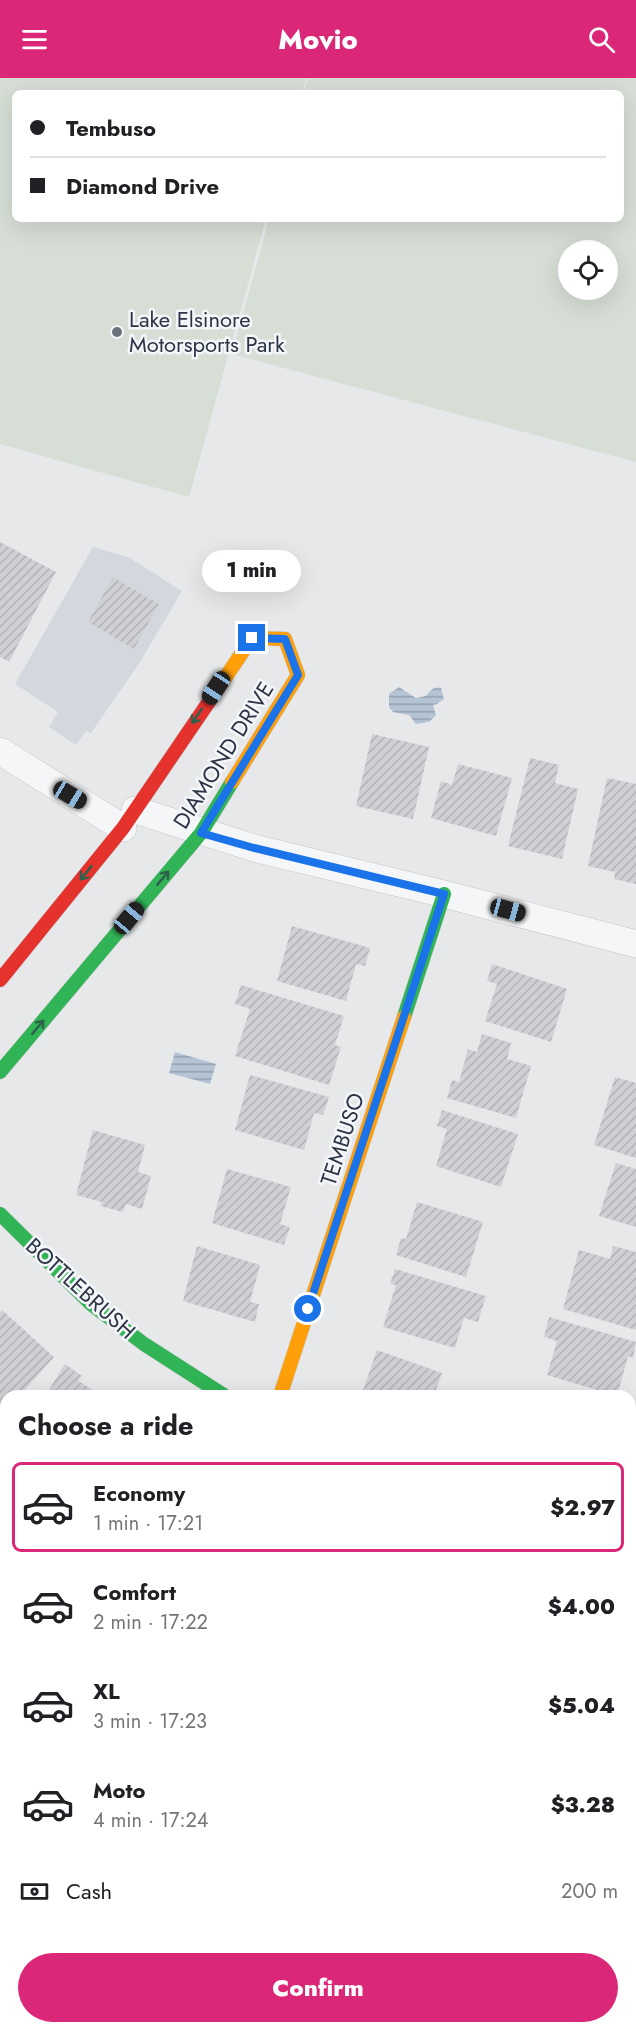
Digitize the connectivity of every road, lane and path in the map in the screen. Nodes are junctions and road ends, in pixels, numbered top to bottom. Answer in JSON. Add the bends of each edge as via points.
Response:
{"nodes":[{"id":1,"x":0,"y":751,"type":"edge"},
{"id":2,"x":129,"y":819,"type":"junction"},
{"id":3,"x":201,"y":833,"type":"junction"},
{"id":4,"x":444,"y":894,"type":"junction"},
{"id":5,"x":636,"y":944,"type":"edge"},
{"id":6,"x":0,"y":980,"type":"edge"},
{"id":7,"x":0,"y":1072,"type":"edge"},
{"id":8,"x":0,"y":1214,"type":"edge"},
{"id":9,"x":216,"y":1390,"type":"edge"},
{"id":10,"x":282,"y":1390,"type":"edge"}],
"edges":[{"from":1,"to":2,"type":"street"},
{"from":2,"to":3,"type":"street"},
{"from":3,"to":2,"type":"street","name":"DIAMOND DRIVE","one_way":true,"via":[[298,675],[285,639],[252,638]]},
{"from":2,"to":6,"type":"street","name":"DIAMOND DRIVE","one_way":true},
{"from":3,"to":4,"type":"street"},
{"from":7,"to":3,"type":"street","name":"DIAMOND DRIVE","one_way":true},
{"from":4,"to":5,"type":"street"},
{"from":4,"to":10,"type":"street","name":"TEMBUSO"},
{"from":8,"to":9,"type":"street","name":"BOTTLEBRUSH","via":[[92,1304],[144,1344]]}]}
